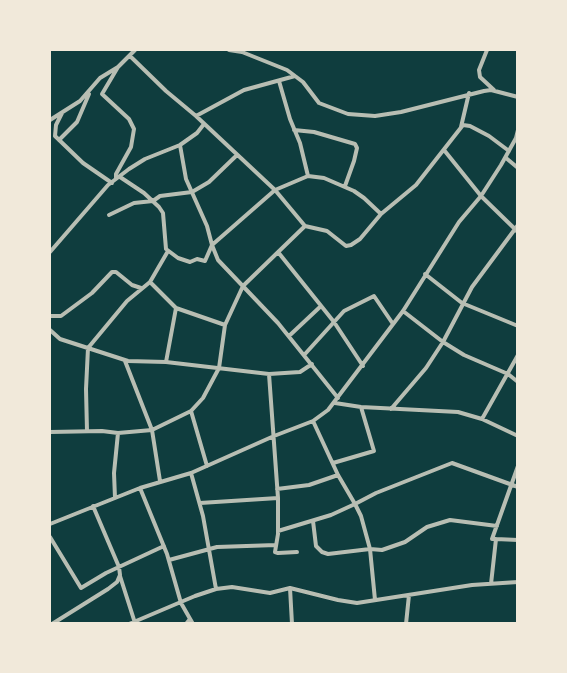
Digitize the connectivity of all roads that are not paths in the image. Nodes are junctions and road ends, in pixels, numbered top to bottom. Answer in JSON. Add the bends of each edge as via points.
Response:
{"nodes":[{"id":1,"x":135,"y":50,"type":"edge"},
{"id":2,"x":229,"y":50,"type":"edge"},
{"id":3,"x":487,"y":50,"type":"edge"},
{"id":4,"x":130,"y":56,"type":"junction"},
{"id":5,"x":118,"y":67,"type":"junction"},
{"id":6,"x":296,"y":75,"type":"junction"},
{"id":7,"x":279,"y":81,"type":"junction"},
{"id":8,"x":497,"y":92,"type":"junction"},
{"id":9,"x":89,"y":93,"type":"junction"},
{"id":10,"x":469,"y":93,"type":"junction"},
{"id":11,"x":518,"y":98,"type":"edge"},
{"id":12,"x":62,"y":112,"type":"junction"},
{"id":13,"x":196,"y":116,"type":"junction"},
{"id":14,"x":50,"y":120,"type":"edge"},
{"id":15,"x":204,"y":124,"type":"junction"},
{"id":16,"x":460,"y":128,"type":"junction"},
{"id":17,"x":294,"y":130,"type":"junction"},
{"id":18,"x":518,"y":130,"type":"edge"},
{"id":19,"x":59,"y":140,"type":"junction"},
{"id":20,"x":180,"y":146,"type":"junction"},
{"id":21,"x":444,"y":150,"type":"junction"},
{"id":22,"x":509,"y":151,"type":"junction"},
{"id":23,"x":237,"y":155,"type":"junction"},
{"id":24,"x":506,"y":158,"type":"junction"},
{"id":25,"x":518,"y":168,"type":"edge"},
{"id":26,"x":308,"y":176,"type":"junction"},
{"id":27,"x":116,"y":180,"type":"junction"},
{"id":28,"x":345,"y":186,"type":"junction"},
{"id":29,"x":275,"y":190,"type":"junction"},
{"id":30,"x":192,"y":192,"type":"junction"},
{"id":31,"x":481,"y":196,"type":"junction"},
{"id":32,"x":153,"y":201,"type":"junction"},
{"id":33,"x":381,"y":214,"type":"junction"},
{"id":34,"x":110,"y":215,"type":"dead end"},
{"id":35,"x":305,"y":226,"type":"junction"},
{"id":36,"x":516,"y":228,"type":"edge"},
{"id":37,"x":212,"y":246,"type":"junction"},
{"id":38,"x":168,"y":251,"type":"junction"},
{"id":39,"x":50,"y":252,"type":"edge"},
{"id":40,"x":278,"y":252,"type":"junction"},
{"id":41,"x":424,"y":274,"type":"junction"},
{"id":42,"x":150,"y":282,"type":"junction"},
{"id":43,"x":243,"y":286,"type":"junction"},
{"id":44,"x":142,"y":288,"type":"junction"},
{"id":45,"x":462,"y":303,"type":"junction"},
{"id":46,"x":321,"y":306,"type":"junction"},
{"id":47,"x":176,"y":308,"type":"junction"},
{"id":48,"x":403,"y":311,"type":"junction"},
{"id":49,"x":50,"y":316,"type":"edge"},
{"id":50,"x":333,"y":322,"type":"junction"},
{"id":51,"x":393,"y":324,"type":"junction"},
{"id":52,"x":225,"y":325,"type":"junction"},
{"id":53,"x":518,"y":326,"type":"edge"},
{"id":54,"x":50,"y":330,"type":"edge"},
{"id":55,"x":289,"y":336,"type":"junction"},
{"id":56,"x":442,"y":342,"type":"junction"},
{"id":57,"x":88,"y":348,"type":"junction"},
{"id":58,"x":305,"y":354,"type":"junction"},
{"id":59,"x":518,"y":355,"type":"edge"},
{"id":60,"x":125,"y":361,"type":"junction"},
{"id":61,"x":166,"y":362,"type":"junction"},
{"id":62,"x":312,"y":364,"type":"junction"},
{"id":63,"x":363,"y":366,"type":"junction"},
{"id":64,"x":219,"y":368,"type":"junction"},
{"id":65,"x":269,"y":374,"type":"junction"},
{"id":66,"x":508,"y":374,"type":"junction"},
{"id":67,"x":518,"y":382,"type":"edge"},
{"id":68,"x":338,"y":398,"type":"junction"},
{"id":69,"x":334,"y":403,"type":"junction"},
{"id":70,"x":361,"y":407,"type":"junction"},
{"id":71,"x":391,"y":409,"type":"junction"},
{"id":72,"x":191,"y":411,"type":"junction"},
{"id":73,"x":482,"y":418,"type":"junction"},
{"id":74,"x":313,"y":421,"type":"junction"},
{"id":75,"x":152,"y":430,"type":"junction"},
{"id":76,"x":87,"y":431,"type":"junction"},
{"id":77,"x":50,"y":432,"type":"edge"},
{"id":78,"x":118,"y":433,"type":"junction"},
{"id":79,"x":274,"y":436,"type":"junction"},
{"id":80,"x":518,"y":436,"type":"edge"},
{"id":81,"x":333,"y":463,"type":"junction"},
{"id":82,"x":207,"y":466,"type":"junction"},
{"id":83,"x":518,"y":466,"type":"edge"},
{"id":84,"x":191,"y":473,"type":"junction"},
{"id":85,"x":338,"y":475,"type":"junction"},
{"id":86,"x":160,"y":481,"type":"junction"},
{"id":87,"x":511,"y":485,"type":"junction"},
{"id":88,"x":518,"y":487,"type":"edge"},
{"id":89,"x":140,"y":488,"type":"junction"},
{"id":90,"x":277,"y":489,"type":"junction"},
{"id":91,"x":115,"y":498,"type":"junction"},
{"id":92,"x":278,"y":498,"type":"junction"},
{"id":93,"x":200,"y":503,"type":"junction"},
{"id":94,"x":355,"y":504,"type":"junction"},
{"id":95,"x":93,"y":506,"type":"junction"},
{"id":96,"x":314,"y":521,"type":"junction"},
{"id":97,"x":50,"y":524,"type":"edge"},
{"id":98,"x":497,"y":526,"type":"junction"},
{"id":99,"x":278,"y":531,"type":"junction"},
{"id":100,"x":50,"y":537,"type":"edge"},
{"id":101,"x":496,"y":539,"type":"junction"},
{"id":102,"x":518,"y":540,"type":"edge"},
{"id":103,"x":276,"y":545,"type":"junction"},
{"id":104,"x":164,"y":546,"type":"junction"},
{"id":105,"x":208,"y":549,"type":"junction"},
{"id":106,"x":370,"y":549,"type":"junction"},
{"id":107,"x":297,"y":552,"type":"dead end"},
{"id":108,"x":169,"y":560,"type":"junction"},
{"id":109,"x":119,"y":567,"type":"junction"},
{"id":110,"x":120,"y":575,"type":"junction"},
{"id":111,"x":518,"y":582,"type":"edge"},
{"id":112,"x":491,"y":584,"type":"junction"},
{"id":113,"x":290,"y":588,"type":"junction"},
{"id":114,"x":216,"y":589,"type":"junction"},
{"id":115,"x":409,"y":595,"type":"junction"},
{"id":116,"x":375,"y":600,"type":"junction"},
{"id":117,"x":181,"y":603,"type":"junction"},
{"id":118,"x":191,"y":621,"type":"edge"},
{"id":119,"x":133,"y":623,"type":"edge"},
{"id":120,"x":52,"y":624,"type":"edge"},
{"id":121,"x":186,"y":624,"type":"edge"},
{"id":122,"x":292,"y":624,"type":"edge"},
{"id":123,"x":406,"y":624,"type":"edge"}],
"edges":[{"from":1,"to":4,"type":"street"},
{"from":2,"to":6,"type":"street"},
{"from":3,"to":8,"type":"street","via":[[480,77]]},
{"from":4,"to":5,"type":"street"},
{"from":4,"to":13,"type":"street"},
{"from":5,"to":9,"type":"street","via":[[100,78]]},
{"from":5,"to":27,"type":"street","via":[[102,94],[129,119],[134,129],[131,147]]},
{"from":6,"to":7,"type":"street"},
{"from":6,"to":10,"type":"street","via":[[319,103],[348,114],[375,116],[401,112]]},
{"from":7,"to":13,"type":"street","via":[[244,90]]},
{"from":7,"to":17,"type":"street"},
{"from":8,"to":10,"type":"street"},
{"from":8,"to":11,"type":"street"},
{"from":9,"to":12,"type":"street"},
{"from":9,"to":19,"type":"street","via":[[77,122]]},
{"from":10,"to":16,"type":"street"},
{"from":12,"to":14,"type":"street"},
{"from":12,"to":19,"type":"street","via":[[54,133]]},
{"from":13,"to":15,"type":"street"},
{"from":15,"to":20,"type":"street"},
{"from":15,"to":23,"type":"street"},
{"from":16,"to":21,"type":"street"},
{"from":16,"to":22,"type":"street","via":[[470,126]]},
{"from":17,"to":26,"type":"street"},
{"from":17,"to":28,"type":"street","via":[[355,144]]},
{"from":18,"to":22,"type":"street"},
{"from":19,"to":27,"type":"street","via":[[83,164]]},
{"from":20,"to":27,"type":"street","via":[[145,159]]},
{"from":20,"to":30,"type":"street"},
{"from":21,"to":31,"type":"street"},
{"from":21,"to":33,"type":"street","via":[[416,185]]},
{"from":22,"to":24,"type":"street"},
{"from":23,"to":29,"type":"street"},
{"from":23,"to":30,"type":"street","via":[[209,182]]},
{"from":24,"to":25,"type":"street"},
{"from":24,"to":31,"type":"street"},
{"from":26,"to":28,"type":"street"},
{"from":26,"to":29,"type":"street"},
{"from":27,"to":32,"type":"street","via":[[137,187]]},
{"from":27,"to":39,"type":"street"},
{"from":28,"to":33,"type":"street"},
{"from":29,"to":35,"type":"street"},
{"from":29,"to":37,"type":"street"},
{"from":30,"to":32,"type":"street","via":[[160,196]]},
{"from":30,"to":37,"type":"street"},
{"from":31,"to":36,"type":"street"},
{"from":31,"to":41,"type":"street"},
{"from":32,"to":34,"type":"street","via":[[134,203]]},
{"from":32,"to":38,"type":"street","via":[[163,213]]},
{"from":33,"to":35,"type":"street","via":[[360,239],[346,246],[327,231]]},
{"from":35,"to":40,"type":"street"},
{"from":36,"to":45,"type":"street"},
{"from":37,"to":38,"type":"street","via":[[205,261],[190,262]]},
{"from":37,"to":43,"type":"street","via":[[218,260]]},
{"from":38,"to":42,"type":"street"},
{"from":40,"to":43,"type":"street"},
{"from":40,"to":46,"type":"street"},
{"from":41,"to":45,"type":"street"},
{"from":41,"to":48,"type":"street"},
{"from":42,"to":44,"type":"street"},
{"from":42,"to":47,"type":"street"},
{"from":43,"to":52,"type":"street"},
{"from":43,"to":55,"type":"street"},
{"from":44,"to":49,"type":"street","via":[[112,272],[61,316]]},
{"from":44,"to":57,"type":"street"},
{"from":45,"to":53,"type":"street"},
{"from":45,"to":56,"type":"street"},
{"from":46,"to":50,"type":"street"},
{"from":46,"to":55,"type":"street"},
{"from":47,"to":52,"type":"street"},
{"from":47,"to":61,"type":"street"},
{"from":48,"to":51,"type":"street"},
{"from":48,"to":56,"type":"street"},
{"from":50,"to":51,"type":"street","via":[[344,311],[374,296]]},
{"from":50,"to":58,"type":"street"},
{"from":50,"to":63,"type":"street"},
{"from":51,"to":63,"type":"street"},
{"from":52,"to":64,"type":"street"},
{"from":54,"to":57,"type":"street","via":[[60,339]]},
{"from":55,"to":58,"type":"street"},
{"from":56,"to":66,"type":"street"},
{"from":56,"to":71,"type":"street"},
{"from":57,"to":60,"type":"street"},
{"from":57,"to":76,"type":"street"},
{"from":58,"to":62,"type":"street"},
{"from":59,"to":66,"type":"street"},
{"from":60,"to":61,"type":"street"},
{"from":60,"to":75,"type":"street"},
{"from":61,"to":64,"type":"street"},
{"from":62,"to":65,"type":"street","via":[[300,372]]},
{"from":62,"to":68,"type":"street"},
{"from":63,"to":68,"type":"street"},
{"from":64,"to":65,"type":"street"},
{"from":64,"to":72,"type":"street"},
{"from":65,"to":79,"type":"street"},
{"from":66,"to":67,"type":"street"},
{"from":66,"to":73,"type":"street"},
{"from":68,"to":69,"type":"street"},
{"from":69,"to":70,"type":"street"},
{"from":69,"to":74,"type":"street"},
{"from":70,"to":71,"type":"street"},
{"from":70,"to":81,"type":"street","via":[[374,451]]},
{"from":71,"to":73,"type":"street","via":[[458,411]]},
{"from":72,"to":75,"type":"street"},
{"from":72,"to":82,"type":"street"},
{"from":73,"to":80,"type":"street"},
{"from":74,"to":79,"type":"street"},
{"from":74,"to":81,"type":"street"},
{"from":75,"to":78,"type":"street"},
{"from":75,"to":86,"type":"street"},
{"from":76,"to":77,"type":"street"},
{"from":76,"to":78,"type":"street"},
{"from":78,"to":91,"type":"street"},
{"from":79,"to":82,"type":"street"},
{"from":79,"to":90,"type":"street"},
{"from":81,"to":85,"type":"street"},
{"from":82,"to":84,"type":"street"},
{"from":83,"to":87,"type":"street"},
{"from":84,"to":86,"type":"street"},
{"from":84,"to":93,"type":"street"},
{"from":85,"to":90,"type":"street","via":[[309,485]]},
{"from":85,"to":94,"type":"street"},
{"from":86,"to":89,"type":"street"},
{"from":87,"to":88,"type":"street"},
{"from":87,"to":94,"type":"street","via":[[452,463]]},
{"from":87,"to":98,"type":"street"},
{"from":89,"to":91,"type":"street"},
{"from":89,"to":104,"type":"street"},
{"from":90,"to":92,"type":"street"},
{"from":91,"to":95,"type":"street"},
{"from":92,"to":93,"type":"street"},
{"from":92,"to":99,"type":"street"},
{"from":93,"to":105,"type":"street"},
{"from":94,"to":96,"type":"street"},
{"from":94,"to":106,"type":"street"},
{"from":95,"to":97,"type":"street"},
{"from":95,"to":109,"type":"street"},
{"from":96,"to":99,"type":"street"},
{"from":96,"to":106,"type":"street","via":[[316,546],[322,552]]},
{"from":98,"to":101,"type":"street","via":[[492,539]]},
{"from":98,"to":106,"type":"street","via":[[450,520],[427,527],[400,545]]},
{"from":99,"to":103,"type":"street"},
{"from":100,"to":109,"type":"street","via":[[81,588]]},
{"from":101,"to":102,"type":"street"},
{"from":101,"to":112,"type":"street"},
{"from":103,"to":105,"type":"street"},
{"from":103,"to":107,"type":"street","via":[[278,554]]},
{"from":104,"to":108,"type":"street"},
{"from":104,"to":109,"type":"street"},
{"from":105,"to":108,"type":"street"},
{"from":105,"to":114,"type":"street"},
{"from":106,"to":116,"type":"street"},
{"from":108,"to":117,"type":"street"},
{"from":109,"to":110,"type":"street"},
{"from":110,"to":119,"type":"street"},
{"from":110,"to":120,"type":"street","via":[[117,582]]},
{"from":111,"to":112,"type":"street"},
{"from":112,"to":115,"type":"street"},
{"from":113,"to":114,"type":"street","via":[[270,593],[232,587]]},
{"from":113,"to":116,"type":"street","via":[[357,603]]},
{"from":113,"to":122,"type":"street"},
{"from":114,"to":117,"type":"street"},
{"from":115,"to":116,"type":"street"},
{"from":115,"to":123,"type":"street"},
{"from":117,"to":118,"type":"street"},
{"from":117,"to":119,"type":"street"},
{"from":118,"to":121,"type":"street"}]}
